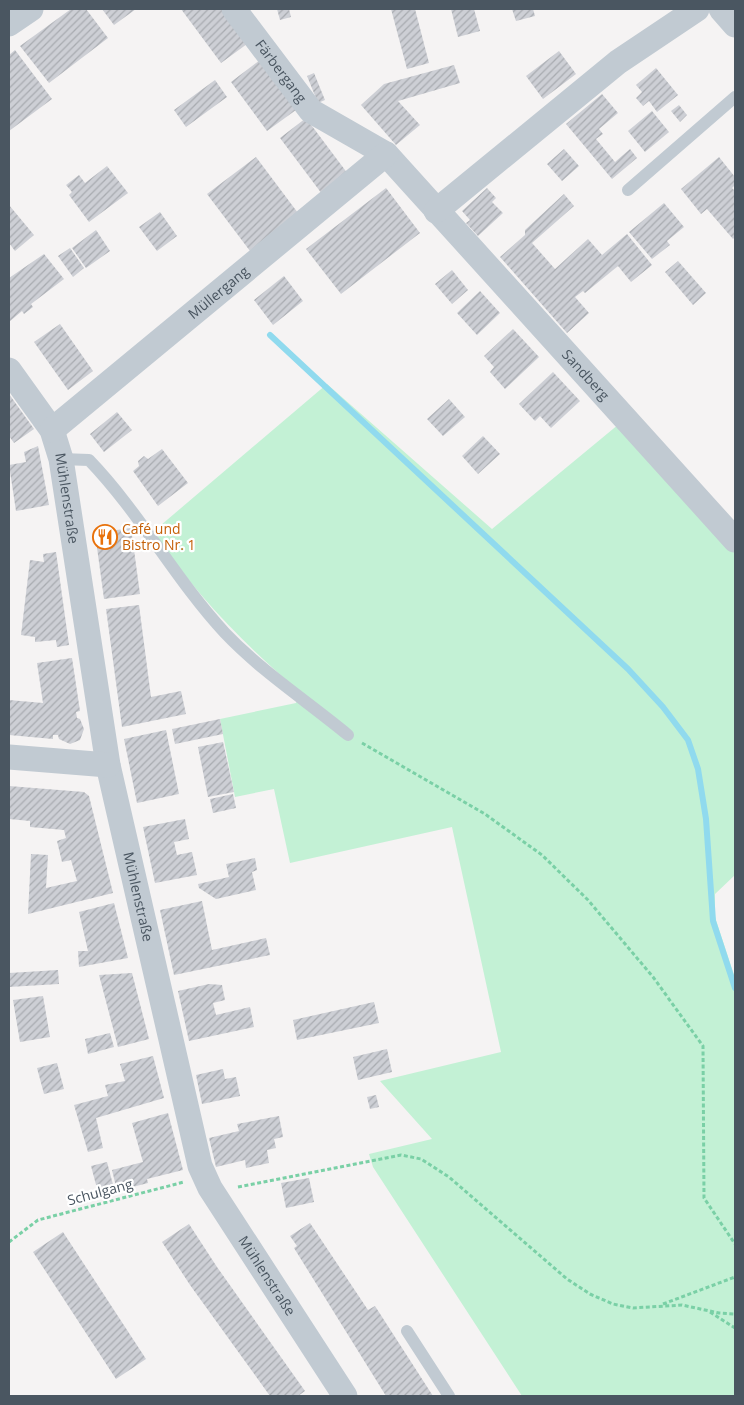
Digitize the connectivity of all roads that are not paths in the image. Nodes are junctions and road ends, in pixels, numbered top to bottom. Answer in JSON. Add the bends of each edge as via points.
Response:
{"nodes":[{"id":1,"x":31,"y":9,"type":"edge"},
{"id":2,"x":234,"y":9,"type":"edge"},
{"id":3,"x":698,"y":9,"type":"edge"},
{"id":4,"x":721,"y":9,"type":"edge"},
{"id":5,"x":9,"y":24,"type":"edge"},
{"id":6,"x":735,"y":26,"type":"edge"},
{"id":7,"x":735,"y":97,"type":"edge"},
{"id":8,"x":386,"y":154,"type":"junction"},
{"id":9,"x":628,"y":190,"type":"dead end"},
{"id":10,"x":436,"y":210,"type":"junction"},
{"id":11,"x":9,"y":370,"type":"edge"},
{"id":12,"x":52,"y":430,"type":"junction"},
{"id":13,"x":61,"y":459,"type":"junction"},
{"id":14,"x":735,"y":540,"type":"edge"},
{"id":15,"x":348,"y":735,"type":"road end"},
{"id":16,"x":9,"y":757,"type":"edge"},
{"id":17,"x":108,"y":765,"type":"junction"},
{"id":18,"x":407,"y":1331,"type":"dead end"},
{"id":19,"x":345,"y":1396,"type":"edge"},
{"id":20,"x":449,"y":1396,"type":"edge"}],
"edges":[{"from":1,"to":5,"type":"street"},
{"from":2,"to":8,"type":"street","name":"Färbergang","via":[[311,111]]},
{"from":3,"to":10,"type":"street","via":[[618,62]]},
{"from":4,"to":6,"type":"street"},
{"from":7,"to":9,"type":"lane"},
{"from":8,"to":10,"type":"street","name":"Sandberg"},
{"from":8,"to":12,"type":"street","name":"Müllergang"},
{"from":10,"to":14,"type":"street","name":"Sandberg"},
{"from":11,"to":12,"type":"street","name":"Mühlenstraße"},
{"from":12,"to":13,"type":"street","name":"Mühlenstraße"},
{"from":13,"to":15,"type":"lane","via":[[89,460],[109,481],[161,555],[225,633],[254,661]]},
{"from":13,"to":17,"type":"street","name":"Mühlenstraße"},
{"from":16,"to":17,"type":"street"},
{"from":17,"to":19,"type":"street","name":"Mühlenstraße","via":[[208,1184]]},
{"from":18,"to":20,"type":"lane"}]}
